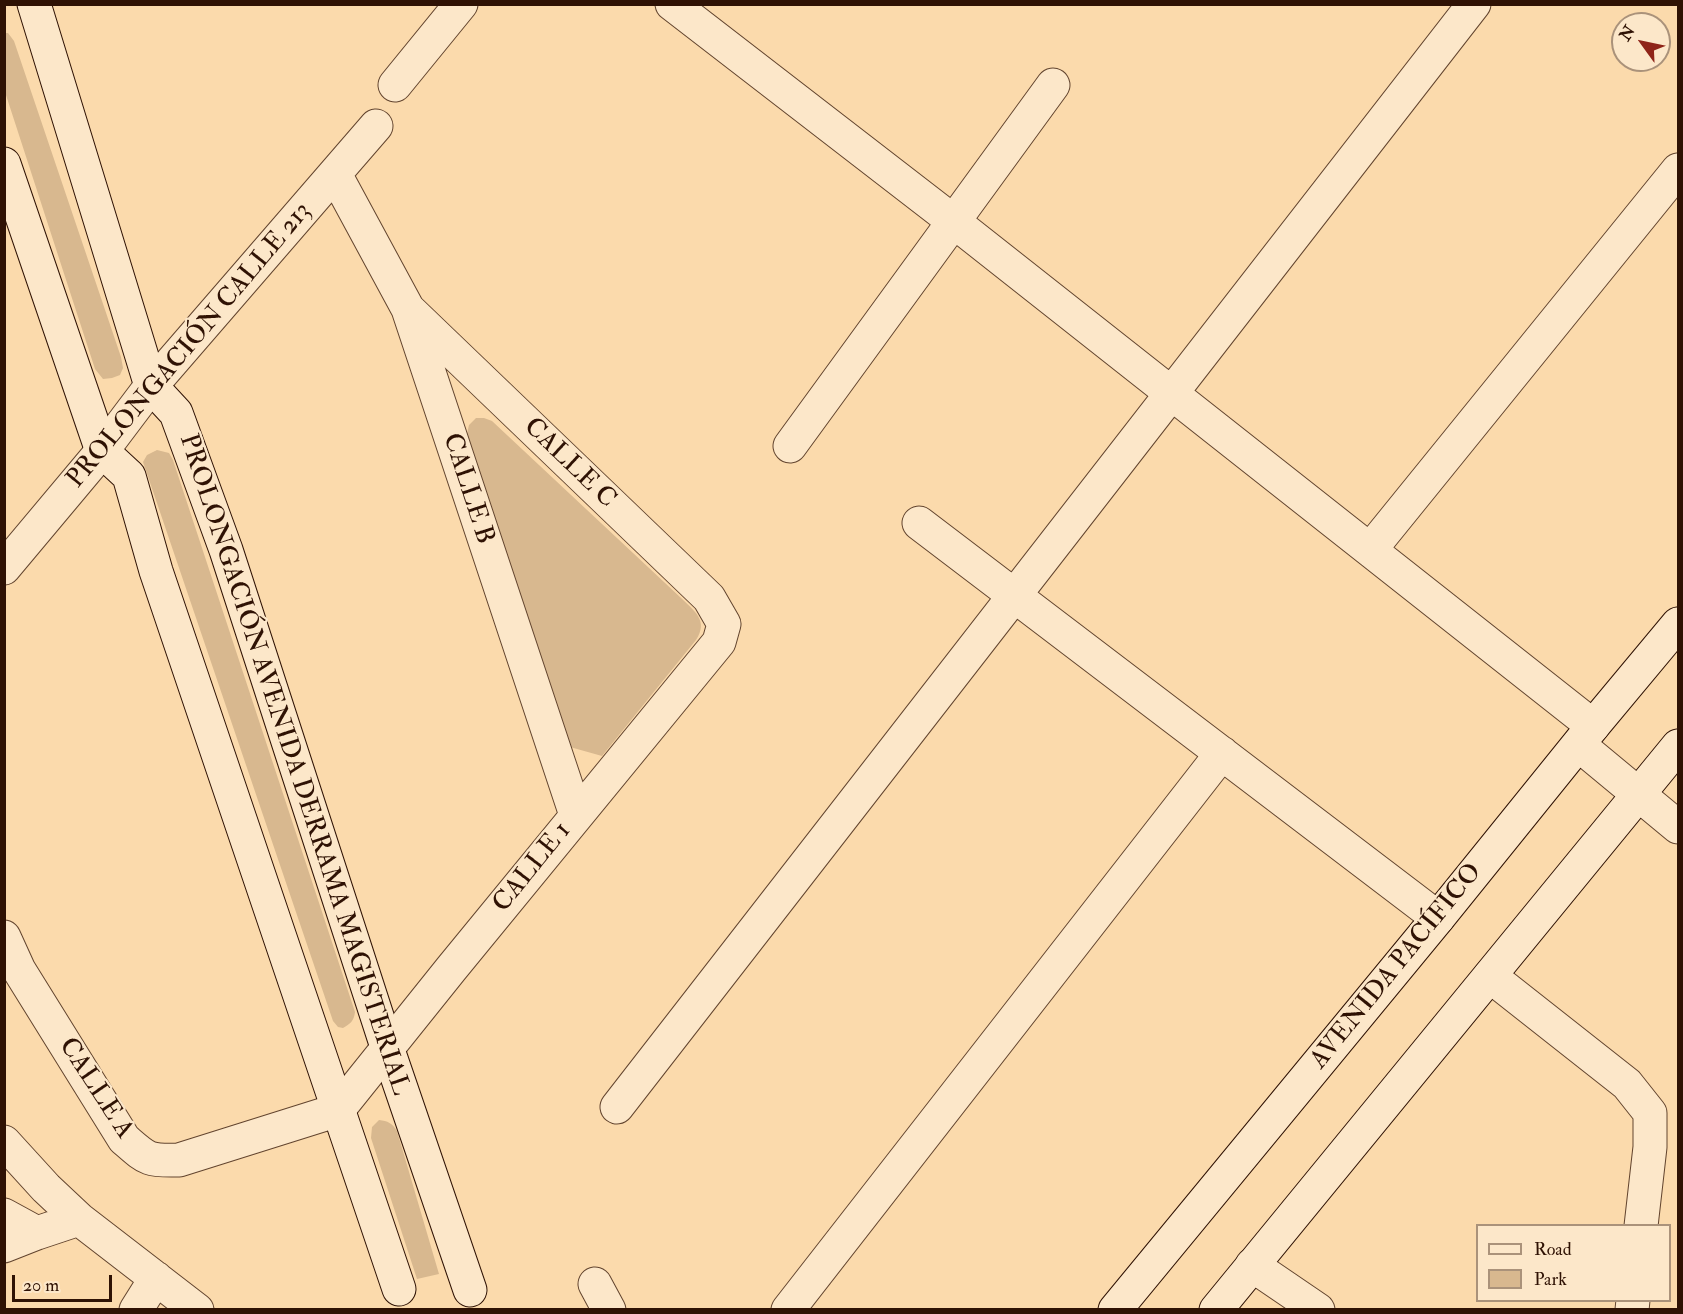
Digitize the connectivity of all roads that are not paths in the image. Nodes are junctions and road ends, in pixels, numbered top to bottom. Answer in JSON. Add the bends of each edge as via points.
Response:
{"nodes":[{"id":1,"x":34,"y":4,"type":"edge"},
{"id":2,"x":460,"y":4,"type":"edge"},
{"id":3,"x":672,"y":4,"type":"edge"},
{"id":4,"x":1474,"y":4,"type":"edge"},
{"id":5,"x":395,"y":85,"type":"dead end"},
{"id":6,"x":1053,"y":85,"type":"dead end"},
{"id":7,"x":376,"y":126,"type":"dead end"},
{"id":8,"x":4,"y":164,"type":"edge"},
{"id":9,"x":1678,"y":170,"type":"edge"},
{"id":10,"x":335,"y":174,"type":"junction"},
{"id":11,"x":953,"y":221,"type":"junction"},
{"id":12,"x":408,"y":309,"type":"junction"},
{"id":13,"x":151,"y":386,"type":"junction"},
{"id":14,"x":1172,"y":393,"type":"junction"},
{"id":15,"x":790,"y":446,"type":"dead end"},
{"id":16,"x":102,"y":451,"type":"junction"},
{"id":17,"x":919,"y":523,"type":"dead end"},
{"id":18,"x":1370,"y":550,"type":"junction"},
{"id":19,"x":4,"y":568,"type":"edge"},
{"id":20,"x":1014,"y":595,"type":"junction"},
{"id":21,"x":724,"y":624,"type":"joint"},
{"id":22,"x":1678,"y":624,"type":"edge"},
{"id":23,"x":1586,"y":735,"type":"junction"},
{"id":24,"x":1678,"y":746,"type":"edge"},
{"id":25,"x":1222,"y":753,"type":"junction"},
{"id":26,"x":1639,"y":794,"type":"junction"},
{"id":27,"x":576,"y":815,"type":"junction"},
{"id":28,"x":1678,"y":827,"type":"edge"},
{"id":29,"x":1438,"y":918,"type":"junction"},
{"id":30,"x":4,"y":937,"type":"edge"},
{"id":31,"x":1490,"y":976,"type":"junction"},
{"id":32,"x":387,"y":1047,"type":"junction"},
{"id":33,"x":617,"y":1107,"type":"dead end"},
{"id":34,"x":338,"y":1110,"type":"junction"},
{"id":35,"x":4,"y":1142,"type":"edge"},
{"id":36,"x":4,"y":1215,"type":"edge"},
{"id":37,"x":79,"y":1220,"type":"junction"},
{"id":38,"x":1641,"y":1224,"type":"edge"},
{"id":39,"x":37,"y":1233,"type":"junction"},
{"id":40,"x":4,"y":1246,"type":"edge"},
{"id":41,"x":1252,"y":1265,"type":"junction"},
{"id":42,"x":156,"y":1278,"type":"junction"},
{"id":43,"x":399,"y":1289,"type":"dead end"},
{"id":44,"x":470,"y":1290,"type":"dead end"},
{"id":45,"x":136,"y":1310,"type":"edge"},
{"id":46,"x":197,"y":1310,"type":"edge"},
{"id":47,"x":788,"y":1310,"type":"edge"},
{"id":48,"x":1115,"y":1310,"type":"edge"},
{"id":49,"x":1216,"y":1310,"type":"edge"},
{"id":50,"x":1318,"y":1310,"type":"edge"}],
"edges":[{"from":1,"to":13,"type":"street","name":"PROLONGACIÓN AVENIDA DERRAMA MAGISTERIAL"},
{"from":2,"to":5,"type":"street"},
{"from":3,"to":11,"type":"street"},
{"from":4,"to":14,"type":"street"},
{"from":6,"to":11,"type":"street"},
{"from":7,"to":10,"type":"street","name":"PROLONGACIÓN CALLE 213"},
{"from":8,"to":16,"type":"street"},
{"from":9,"to":18,"type":"street"},
{"from":10,"to":12,"type":"street","name":"CALLE B"},
{"from":10,"to":13,"type":"street","name":"PROLONGACIÓN CALLE 213"},
{"from":11,"to":14,"type":"street"},
{"from":11,"to":15,"type":"street"},
{"from":12,"to":21,"type":"street","name":"CALLE C","via":[[709,598]]},
{"from":12,"to":27,"type":"street","name":"CALLE B"},
{"from":13,"to":16,"type":"street","name":"PROLONGACIÓN CALLE 213"},
{"from":13,"to":32,"type":"street","name":"PROLONGACIÓN AVENIDA DERRAMA MAGISTERIAL","via":[[176,412],[226,550]]},
{"from":14,"to":18,"type":"street"},
{"from":14,"to":20,"type":"street"},
{"from":16,"to":19,"type":"street","name":"PROLONGACIÓN CALLE 213"},
{"from":16,"to":34,"type":"street","via":[[129,476],[156,571]]},
{"from":17,"to":20,"type":"street"},
{"from":18,"to":23,"type":"street"},
{"from":20,"to":25,"type":"street"},
{"from":20,"to":33,"type":"street"},
{"from":21,"to":27,"type":"street","name":"CALLE 1","via":[[719,642]]},
{"from":22,"to":23,"type":"street","name":"AVENIDA PACÍFICO"},
{"from":23,"to":26,"type":"street"},
{"from":23,"to":29,"type":"street","name":"AVENIDA PACÍFICO"},
{"from":24,"to":26,"type":"street"},
{"from":25,"to":29,"type":"street"},
{"from":25,"to":47,"type":"street"},
{"from":26,"to":28,"type":"street"},
{"from":26,"to":31,"type":"street"},
{"from":27,"to":32,"type":"street","name":"CALLE 1"},
{"from":29,"to":48,"type":"street","name":"AVENIDA PACÍFICO"},
{"from":30,"to":34,"type":"street","name":"CALLE A","via":[[19,970],[124,1139],[146,1158],[179,1160]]},
{"from":31,"to":38,"type":"street","via":[[1627,1084],[1650,1113]]},
{"from":31,"to":41,"type":"street"},
{"from":32,"to":34,"type":"street","name":"CALLE 1"},
{"from":32,"to":44,"type":"street","name":"PROLONGACIÓN AVENIDA DERRAMA MAGISTERIAL"},
{"from":34,"to":43,"type":"street"},
{"from":35,"to":37,"type":"street"},
{"from":36,"to":39,"type":"street"},
{"from":37,"to":39,"type":"street"},
{"from":37,"to":42,"type":"street"},
{"from":39,"to":40,"type":"street"},
{"from":41,"to":49,"type":"street"},
{"from":41,"to":50,"type":"street"},
{"from":42,"to":45,"type":"street"},
{"from":42,"to":46,"type":"street"}]}
